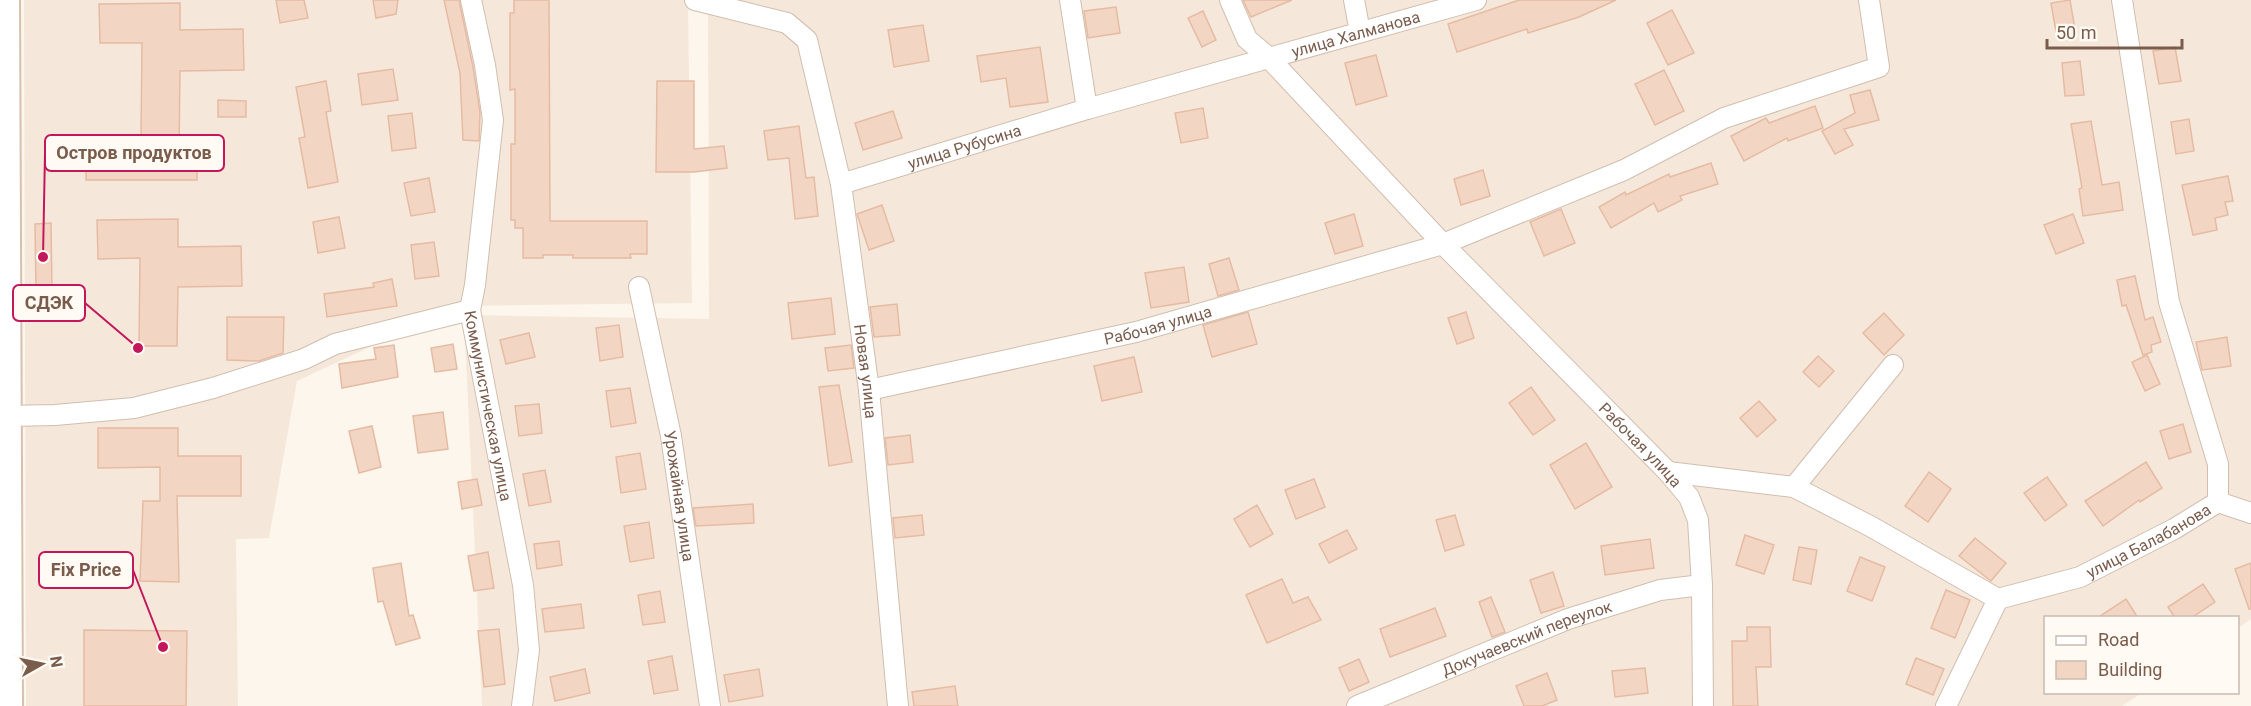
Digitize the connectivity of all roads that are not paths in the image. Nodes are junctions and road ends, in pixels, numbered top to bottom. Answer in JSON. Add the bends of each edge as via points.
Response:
{"nodes":[{"id":1,"x":4,"y":0,"type":"edge"},
{"id":2,"x":471,"y":0,"type":"edge"},
{"id":3,"x":695,"y":0,"type":"edge"},
{"id":4,"x":1070,"y":0,"type":"edge"},
{"id":5,"x":1230,"y":0,"type":"edge"},
{"id":6,"x":1354,"y":0,"type":"edge"},
{"id":7,"x":1476,"y":0,"type":"edge"},
{"id":8,"x":1869,"y":0,"type":"edge"},
{"id":9,"x":2122,"y":0,"type":"edge"},
{"id":10,"x":1360,"y":32,"type":"junction"},
{"id":11,"x":1268,"y":57,"type":"junction"},
{"id":12,"x":1087,"y":109,"type":"junction"},
{"id":13,"x":842,"y":184,"type":"junction"},
{"id":14,"x":1443,"y":244,"type":"junction"},
{"id":15,"x":639,"y":287,"type":"dead end"},
{"id":16,"x":470,"y":310,"type":"junction"},
{"id":17,"x":1893,"y":365,"type":"dead end"},
{"id":18,"x":869,"y":390,"type":"junction"},
{"id":19,"x":7,"y":416,"type":"junction"},
{"id":20,"x":1668,"y":472,"type":"junction"},
{"id":21,"x":1794,"y":487,"type":"junction"},
{"id":22,"x":2218,"y":502,"type":"junction"},
{"id":23,"x":2251,"y":513,"type":"edge"},
{"id":24,"x":1702,"y":585,"type":"junction"},
{"id":25,"x":1998,"y":599,"type":"junction"},
{"id":26,"x":8,"y":706,"type":"edge"},
{"id":27,"x":522,"y":706,"type":"edge"},
{"id":28,"x":710,"y":706,"type":"edge"},
{"id":29,"x":898,"y":706,"type":"edge"},
{"id":30,"x":1357,"y":706,"type":"edge"},
{"id":31,"x":1703,"y":706,"type":"edge"},
{"id":32,"x":1946,"y":706,"type":"edge"}],
"edges":[{"from":1,"to":19,"type":"main road"},
{"from":2,"to":16,"type":"street","name":"Коммунистическая улица","via":[[493,120]]},
{"from":3,"to":13,"type":"street","name":"Новая улица","via":[[787,23],[807,40]]},
{"from":4,"to":12,"type":"street"},
{"from":5,"to":11,"type":"street","name":"Рабочая улица","via":[[1247,39]]},
{"from":6,"to":10,"type":"street"},
{"from":7,"to":10,"type":"street","name":"улица Халманова"},
{"from":8,"to":14,"type":"street","name":"Рабочая улица","via":[[1879,68],[1724,118],[1624,170]]},
{"from":9,"to":22,"type":"street","name":"улица Балабанова","via":[[2169,302],[2218,464]]},
{"from":10,"to":11,"type":"street","name":"улица Халманова"},
{"from":11,"to":12,"type":"street","name":"улица Рубусина"},
{"from":11,"to":14,"type":"street","name":"Рабочая улица"},
{"from":12,"to":13,"type":"street","name":"улица Рубусина"},
{"from":13,"to":18,"type":"street","name":"Новая улица"},
{"from":14,"to":18,"type":"street","name":"Рабочая улица","via":[[1136,332]]},
{"from":14,"to":20,"type":"street","name":"Рабочая улица"},
{"from":15,"to":28,"type":"street","name":"Урожайная улица","via":[[671,436]]},
{"from":16,"to":19,"type":"street","via":[[334,344],[304,359],[224,385],[134,408]]},
{"from":16,"to":27,"type":"street","name":"Коммунистическая улица","via":[[523,585],[529,650]]},
{"from":17,"to":21,"type":"street"},
{"from":18,"to":29,"type":"street","name":"Новая улица"},
{"from":19,"to":26,"type":"main road"},
{"from":20,"to":21,"type":"street"},
{"from":20,"to":24,"type":"street","name":"Рабочая улица","via":[[1689,497],[1698,520]]},
{"from":21,"to":25,"type":"street"},
{"from":22,"to":23,"type":"street"},
{"from":22,"to":25,"type":"street","name":"улица Балабанова","via":[[2080,577]]},
{"from":24,"to":30,"type":"street","name":"Докучаевский переулок","via":[[1660,590],[1568,619]]},
{"from":24,"to":31,"type":"street","name":"Рабочая улица"},
{"from":25,"to":32,"type":"street"}]}
